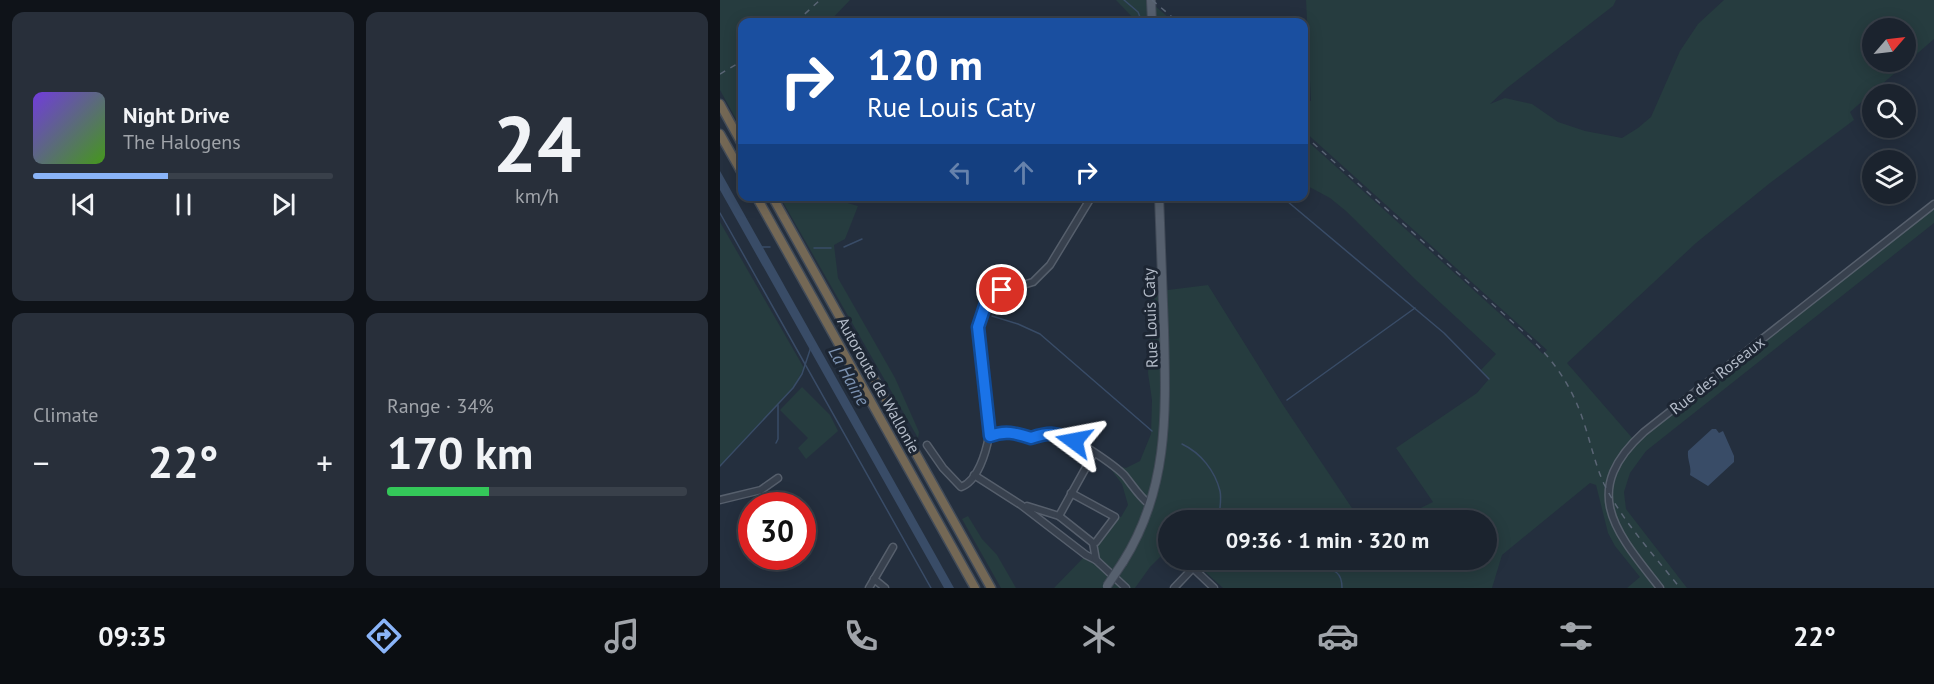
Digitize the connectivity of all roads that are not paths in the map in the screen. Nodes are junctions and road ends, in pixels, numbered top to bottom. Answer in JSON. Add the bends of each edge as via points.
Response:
{"nodes":[{"id":1,"x":1151,"y":0,"type":"edge"},
{"id":2,"x":1152,"y":18,"type":"edge"},
{"id":3,"x":720,"y":104,"type":"edge"},
{"id":4,"x":720,"y":134,"type":"edge"},
{"id":5,"x":738,"y":137,"type":"edge"},
{"id":6,"x":738,"y":167,"type":"edge"},
{"id":7,"x":759,"y":201,"type":"edge"},
{"id":8,"x":775,"y":201,"type":"edge"},
{"id":9,"x":1089,"y":201,"type":"edge"},
{"id":10,"x":1159,"y":201,"type":"edge"},
{"id":11,"x":1934,"y":204,"type":"edge"},
{"id":12,"x":990,"y":436,"type":"junction"},
{"id":13,"x":927,"y":445,"type":"dead end"},
{"id":14,"x":1094,"y":453,"type":"junction"},
{"id":15,"x":974,"y":475,"type":"junction"},
{"id":16,"x":778,"y":478,"type":"dead end"},
{"id":17,"x":1071,"y":493,"type":"junction"},
{"id":18,"x":720,"y":500,"type":"edge"},
{"id":19,"x":1021,"y":504,"type":"junction"},
{"id":20,"x":1149,"y":504,"type":"junction"},
{"id":21,"x":1059,"y":516,"type":"junction"},
{"id":22,"x":1094,"y":543,"type":"junction"},
{"id":23,"x":893,"y":547,"type":"dead end"},
{"id":24,"x":1096,"y":560,"type":"junction"},
{"id":25,"x":1191,"y":570,"type":"edge"},
{"id":26,"x":1195,"y":570,"type":"edge"},
{"id":27,"x":874,"y":579,"type":"junction"},
{"id":28,"x":1106,"y":587,"type":"edge"},
{"id":29,"x":868,"y":588,"type":"edge"},
{"id":30,"x":885,"y":588,"type":"edge"},
{"id":31,"x":975,"y":588,"type":"edge"},
{"id":32,"x":991,"y":588,"type":"edge"},
{"id":33,"x":1126,"y":588,"type":"edge"},
{"id":34,"x":1174,"y":588,"type":"edge"},
{"id":35,"x":1214,"y":588,"type":"edge"},
{"id":36,"x":1660,"y":588,"type":"edge"}],
"edges":[{"from":1,"to":2,"type":"main road"},
{"from":3,"to":5,"type":"highway"},
{"from":4,"to":6,"type":"highway"},
{"from":7,"to":31,"type":"highway","name":"Autoroute de Wallonie"},
{"from":8,"to":32,"type":"highway","name":"Autoroute de Wallonie"},
{"from":9,"to":12,"type":"street","via":[[1050,266],[1033,282],[993,294],[984,307],[978,327]]},
{"from":10,"to":20,"type":"main road","name":"Rue Louis Caty","via":[[1166,396],[1160,466]]},
{"from":11,"to":36,"type":"street","name":"Rue des Roseaux","via":[[1644,432],[1622,455],[1609,493],[1613,520],[1623,541]]},
{"from":12,"to":14,"type":"street","via":[[1012,432],[1031,438],[1060,433]]},
{"from":12,"to":15,"type":"street"},
{"from":13,"to":15,"type":"street","via":[[961,487]]},
{"from":14,"to":17,"type":"street"},
{"from":14,"to":20,"type":"street","via":[[1119,470]]},
{"from":15,"to":19,"type":"street"},
{"from":16,"to":18,"type":"street","via":[[761,490]]},
{"from":17,"to":21,"type":"street"},
{"from":17,"to":22,"type":"street","via":[[1115,517]]},
{"from":19,"to":21,"type":"street"},
{"from":19,"to":24,"type":"street"},
{"from":20,"to":28,"type":"main road","name":"Rue Louis Caty","bridge":true,"via":[[1138,534]]},
{"from":21,"to":22,"type":"street"},
{"from":22,"to":24,"type":"street"},
{"from":23,"to":27,"type":"street"},
{"from":24,"to":33,"type":"street"},
{"from":25,"to":34,"type":"street"},
{"from":26,"to":35,"type":"street"},
{"from":27,"to":29,"type":"street"},
{"from":27,"to":30,"type":"street"}]}
